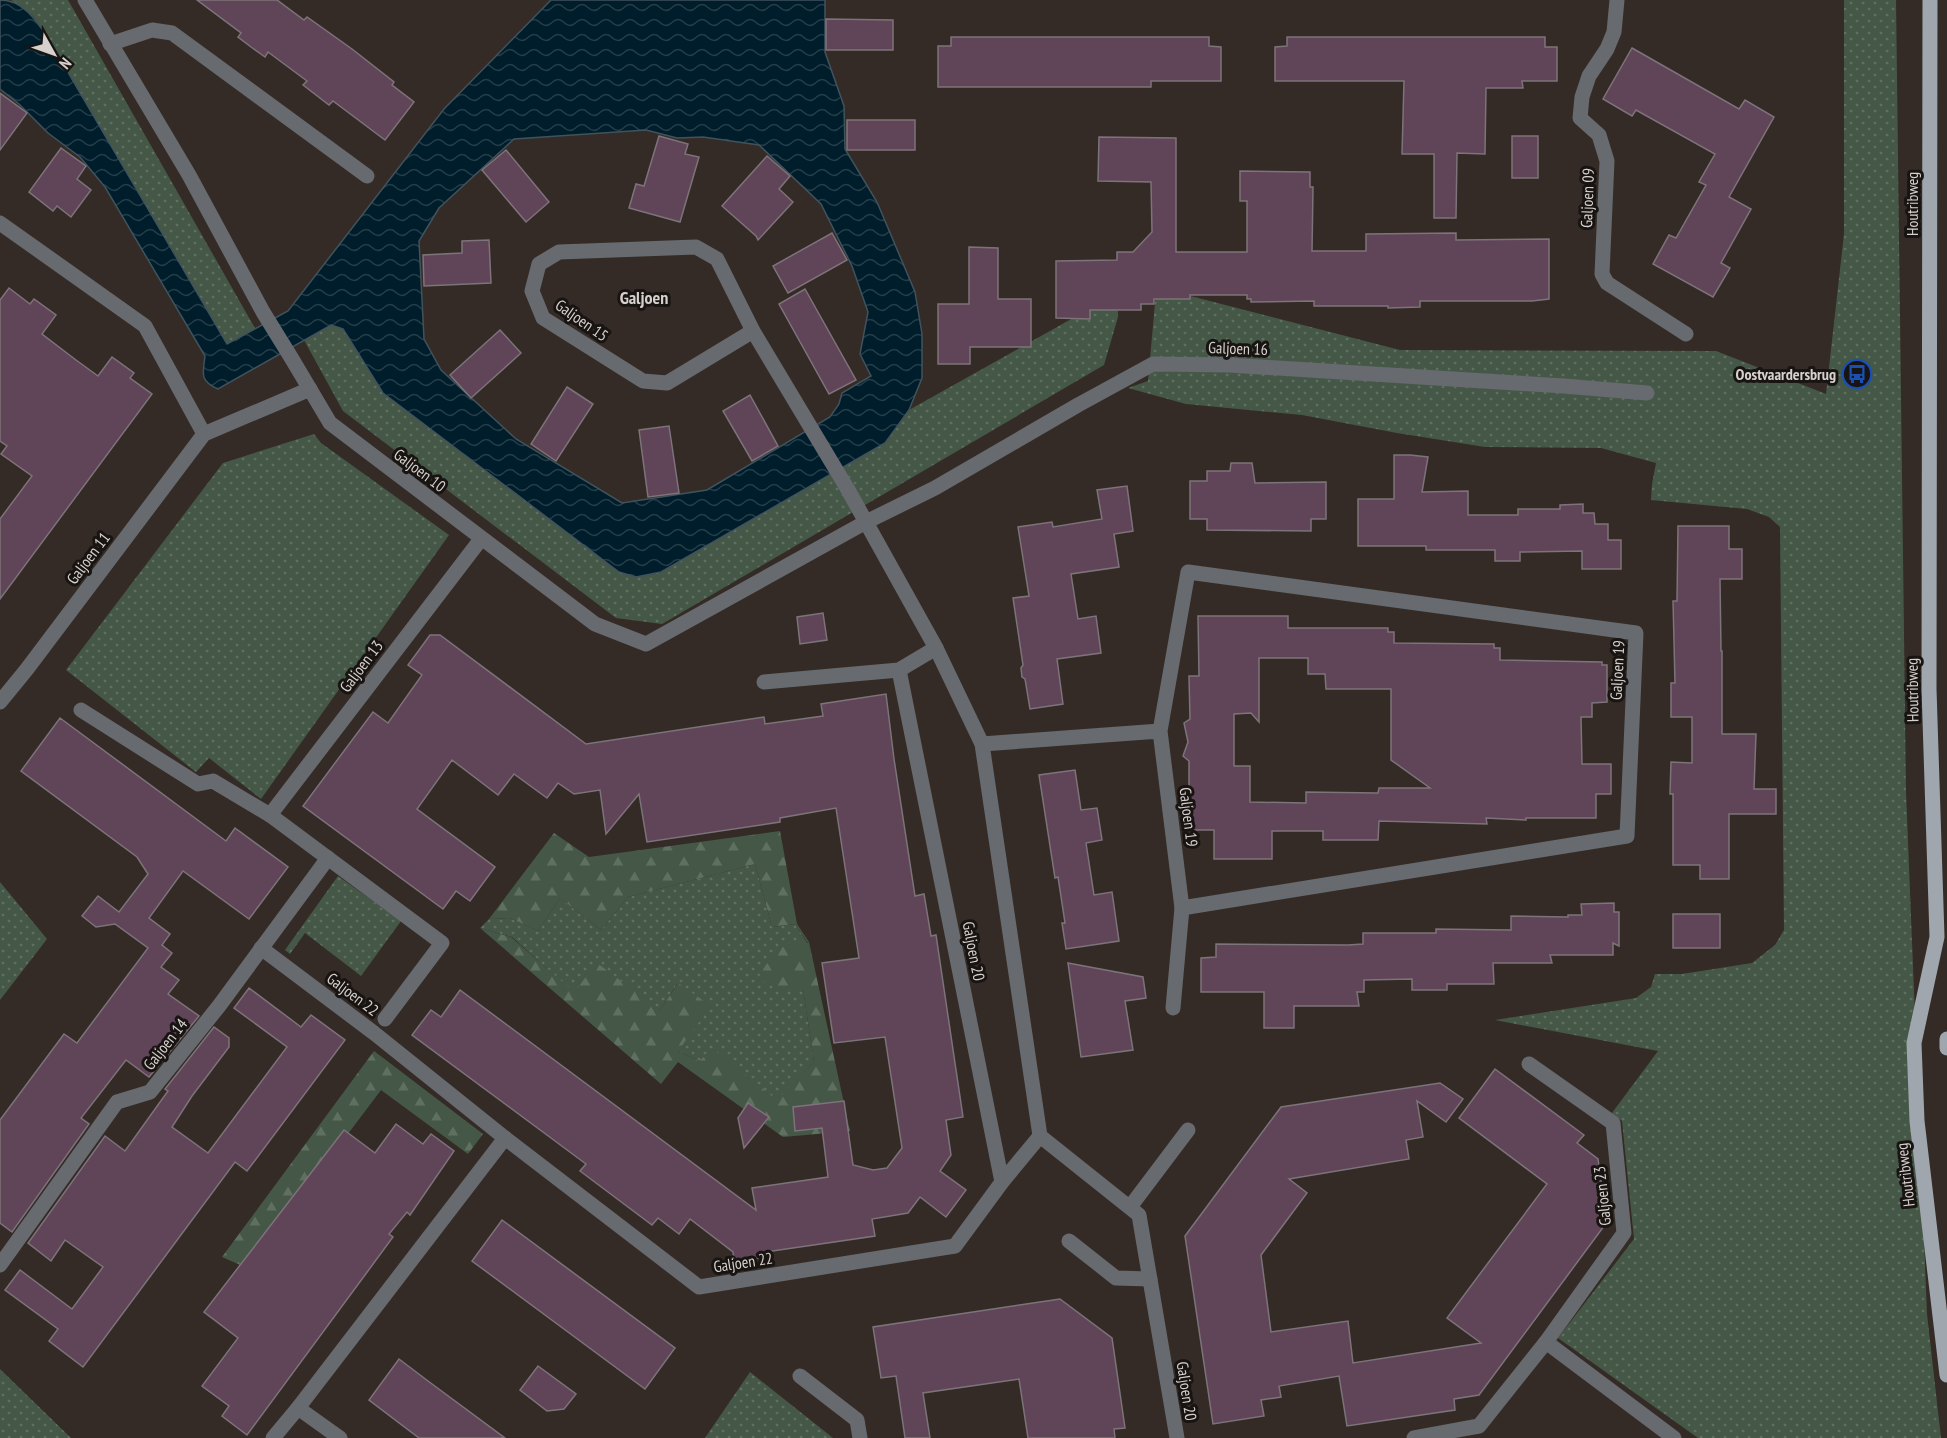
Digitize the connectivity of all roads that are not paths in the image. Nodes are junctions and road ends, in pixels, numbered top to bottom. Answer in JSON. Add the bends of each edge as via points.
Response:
{"nodes":[{"id":1,"x":85,"y":0,"type":"edge"},
{"id":2,"x":1617,"y":0,"type":"edge"},
{"id":3,"x":1930,"y":0,"type":"edge"},
{"id":4,"x":110,"y":44,"type":"junction"},
{"id":5,"x":367,"y":176,"type":"dead end"},
{"id":6,"x":0,"y":223,"type":"edge"},
{"id":7,"x":753,"y":331,"type":"junction"},
{"id":8,"x":1686,"y":334,"type":"dead end"},
{"id":9,"x":310,"y":389,"type":"junction"},
{"id":10,"x":1647,"y":393,"type":"dead end"},
{"id":11,"x":204,"y":434,"type":"junction"},
{"id":12,"x":866,"y":522,"type":"junction"},
{"id":13,"x":481,"y":539,"type":"junction"},
{"id":14,"x":936,"y":648,"type":"junction"},
{"id":15,"x":899,"y":670,"type":"junction"},
{"id":16,"x":764,"y":682,"type":"dead end"},
{"id":17,"x":0,"y":702,"type":"edge"},
{"id":18,"x":81,"y":710,"type":"dead end"},
{"id":19,"x":1160,"y":731,"type":"junction"},
{"id":20,"x":982,"y":744,"type":"junction"},
{"id":21,"x":270,"y":815,"type":"junction"},
{"id":22,"x":328,"y":858,"type":"junction"},
{"id":23,"x":1182,"y":908,"type":"junction"},
{"id":24,"x":261,"y":948,"type":"junction"},
{"id":25,"x":1173,"y":1008,"type":"dead end"},
{"id":26,"x":385,"y":1019,"type":"dead end"},
{"id":27,"x":1947,"y":1039,"type":"edge"},
{"id":28,"x":1947,"y":1048,"type":"edge"},
{"id":29,"x":1529,"y":1064,"type":"dead end"},
{"id":30,"x":1188,"y":1130,"type":"dead end"},
{"id":31,"x":1041,"y":1136,"type":"junction"},
{"id":32,"x":504,"y":1138,"type":"junction"},
{"id":33,"x":1002,"y":1182,"type":"junction"},
{"id":34,"x":1130,"y":1207,"type":"junction"},
{"id":35,"x":1069,"y":1241,"type":"dead end"},
{"id":36,"x":0,"y":1265,"type":"edge"},
{"id":37,"x":1150,"y":1279,"type":"junction"},
{"id":38,"x":1546,"y":1342,"type":"junction"},
{"id":39,"x":1947,"y":1375,"type":"edge"},
{"id":40,"x":800,"y":1376,"type":"dead end"},
{"id":41,"x":298,"y":1408,"type":"junction"},
{"id":42,"x":273,"y":1438,"type":"edge"},
{"id":43,"x":339,"y":1438,"type":"edge"},
{"id":44,"x":860,"y":1438,"type":"edge"},
{"id":45,"x":1177,"y":1438,"type":"edge"},
{"id":46,"x":1414,"y":1438,"type":"edge"},
{"id":47,"x":1674,"y":1438,"type":"edge"}],
"edges":[{"from":1,"to":4,"type":"street","name":"Galjoen 10"},
{"from":2,"to":8,"type":"street","name":"Galjoen 09","via":[[1614,32],[1589,76],[1580,118],[1599,135],[1606,161],[1602,274],[1607,284]]},
{"from":3,"to":39,"type":"main road","name":"Houtribweg","via":[[1929,689],[1937,937],[1914,1042],[1917,1121]]},
{"from":4,"to":5,"type":"street","via":[[152,30],[172,33]]},
{"from":4,"to":9,"type":"street","name":"Galjoen 10"},
{"from":6,"to":11,"type":"street","via":[[145,326]]},
{"from":7,"to":7,"type":"street","name":"Galjoen 15","via":[[717,260],[696,247],[559,252],[539,264],[532,291],[543,318],[643,381],[667,384]]},
{"from":7,"to":12,"type":"street","name":"Galjoen 15"},
{"from":9,"to":11,"type":"street"},
{"from":9,"to":13,"type":"street","name":"Galjoen 10","via":[[330,423]]},
{"from":10,"to":12,"type":"street","name":"Galjoen 16","via":[[1229,365],[1154,364],[935,488]]},
{"from":11,"to":17,"type":"street","name":"Galjoen 11"},
{"from":12,"to":13,"type":"street","name":"Galjoen 10","via":[[646,644],[595,624]]},
{"from":12,"to":14,"type":"street"},
{"from":13,"to":21,"type":"street","name":"Galjoen 13"},
{"from":14,"to":15,"type":"street"},
{"from":14,"to":20,"type":"street"},
{"from":15,"to":16,"type":"street"},
{"from":15,"to":33,"type":"street","name":"Galjoen 20"},
{"from":18,"to":21,"type":"street","via":[[198,784],[213,781]]},
{"from":19,"to":20,"type":"street"},
{"from":19,"to":23,"type":"street","name":"Galjoen 19"},
{"from":19,"to":23,"type":"street","name":"Galjoen 19","via":[[1188,572],[1636,633],[1627,836]]},
{"from":20,"to":31,"type":"street"},
{"from":21,"to":22,"type":"street"},
{"from":22,"to":24,"type":"street","name":"Galjoen 14"},
{"from":22,"to":26,"type":"street","via":[[442,943]]},
{"from":23,"to":25,"type":"street","name":"Galjoen 19"},
{"from":24,"to":32,"type":"street","name":"Galjoen 22","via":[[375,1033]]},
{"from":24,"to":36,"type":"street","name":"Galjoen 14","via":[[150,1092],[117,1102]]},
{"from":27,"to":28,"type":"main road"},
{"from":29,"to":38,"type":"street","name":"Galjoen 23","via":[[1612,1123],[1624,1233]]},
{"from":30,"to":34,"type":"street"},
{"from":31,"to":33,"type":"street"},
{"from":31,"to":34,"type":"street","name":"Galjoen 20"},
{"from":32,"to":33,"type":"street","name":"Galjoen 22","via":[[699,1287],[955,1246]]},
{"from":32,"to":41,"type":"street"},
{"from":34,"to":37,"type":"street","name":"Galjoen 20","via":[[1139,1215]]},
{"from":35,"to":37,"type":"street","via":[[1116,1278]]},
{"from":37,"to":45,"type":"street","name":"Galjoen 20"},
{"from":38,"to":46,"type":"street","name":"Galjoen 23","via":[[1479,1426]]},
{"from":38,"to":47,"type":"street"},
{"from":40,"to":44,"type":"street","via":[[857,1420]]},
{"from":41,"to":42,"type":"street"},
{"from":41,"to":43,"type":"street"}]}
